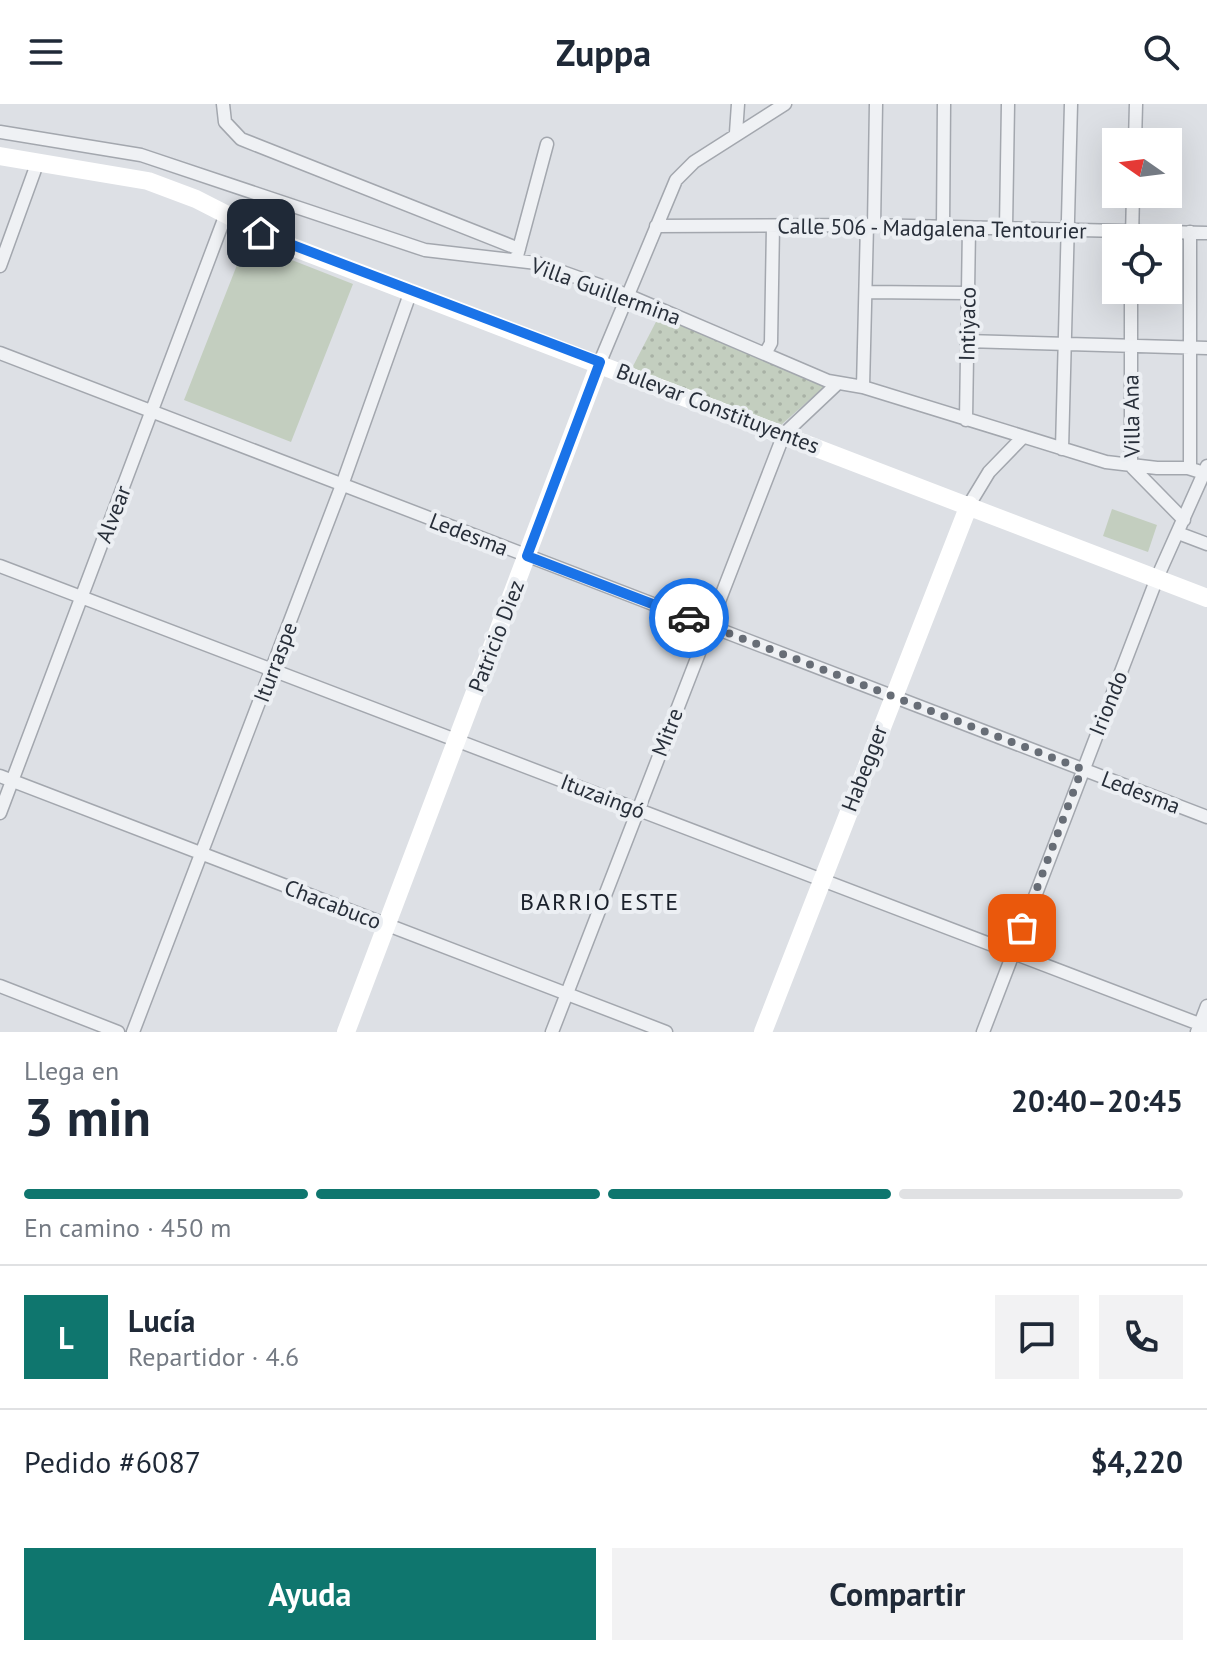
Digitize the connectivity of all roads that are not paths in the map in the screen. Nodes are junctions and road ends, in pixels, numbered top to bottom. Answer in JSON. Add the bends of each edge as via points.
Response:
{"nodes":[{"id":1,"x":223,"y":104,"type":"edge"},
{"id":2,"x":738,"y":104,"type":"edge"},
{"id":3,"x":785,"y":104,"type":"edge"},
{"id":4,"x":876,"y":104,"type":"edge"},
{"id":5,"x":944,"y":104,"type":"edge"},
{"id":6,"x":1008,"y":104,"type":"edge"},
{"id":7,"x":1071,"y":104,"type":"edge"},
{"id":8,"x":1136,"y":104,"type":"edge"},
{"id":9,"x":1135,"y":128,"type":"edge"},
{"id":10,"x":0,"y":132,"type":"edge"},
{"id":11,"x":736,"y":133,"type":"junction"},
{"id":12,"x":547,"y":144,"type":"dead end"},
{"id":13,"x":0,"y":156,"type":"edge"},
{"id":14,"x":37,"y":164,"type":"junction"},
{"id":15,"x":226,"y":214,"type":"junction"},
{"id":16,"x":656,"y":226,"type":"junction"},
{"id":17,"x":773,"y":226,"type":"junction"},
{"id":18,"x":870,"y":226,"type":"junction"},
{"id":19,"x":943,"y":227,"type":"junction"},
{"id":20,"x":969,"y":228,"type":"junction"},
{"id":21,"x":1006,"y":228,"type":"junction"},
{"id":22,"x":1067,"y":229,"type":"junction"},
{"id":23,"x":1102,"y":232,"type":"edge"},
{"id":24,"x":1182,"y":232,"type":"edge"},
{"id":25,"x":1190,"y":232,"type":"junction"},
{"id":26,"x":1207,"y":233,"type":"edge"},
{"id":27,"x":518,"y":254,"type":"junction"},
{"id":28,"x":0,"y":266,"type":"edge"},
{"id":29,"x":411,"y":291,"type":"junction"},
{"id":30,"x":866,"y":292,"type":"junction"},
{"id":31,"x":967,"y":293,"type":"junction"},
{"id":32,"x":627,"y":295,"type":"junction"},
{"id":33,"x":1131,"y":304,"type":"edge"},
{"id":34,"x":966,"y":341,"type":"junction"},
{"id":35,"x":1063,"y":345,"type":"junction"},
{"id":36,"x":1130,"y":346,"type":"junction"},
{"id":37,"x":1189,"y":347,"type":"junction"},
{"id":38,"x":1207,"y":348,"type":"edge"},
{"id":39,"x":0,"y":353,"type":"edge"},
{"id":40,"x":765,"y":354,"type":"junction"},
{"id":41,"x":600,"y":362,"type":"junction"},
{"id":42,"x":837,"y":384,"type":"junction"},
{"id":43,"x":863,"y":387,"type":"junction"},
{"id":44,"x":152,"y":412,"type":"junction"},
{"id":45,"x":966,"y":420,"type":"junction"},
{"id":46,"x":784,"y":434,"type":"junction"},
{"id":47,"x":1022,"y":438,"type":"junction"},
{"id":48,"x":1062,"y":449,"type":"junction"},
{"id":49,"x":1131,"y":466,"type":"junction"},
{"id":50,"x":1190,"y":468,"type":"junction"},
{"id":51,"x":1206,"y":470,"type":"edge"},
{"id":52,"x":342,"y":485,"type":"junction"},
{"id":53,"x":969,"y":505,"type":"junction"},
{"id":54,"x":1184,"y":520,"type":"junction"},
{"id":55,"x":1178,"y":533,"type":"junction"},
{"id":56,"x":1207,"y":544,"type":"edge"},
{"id":57,"x":527,"y":556,"type":"junction"},
{"id":58,"x":0,"y":566,"type":"edge"},
{"id":59,"x":1160,"y":573,"type":"junction"},
{"id":60,"x":81,"y":597,"type":"junction"},
{"id":61,"x":1207,"y":598,"type":"edge"},
{"id":62,"x":709,"y":626,"type":"junction"},
{"id":63,"x":272,"y":670,"type":"junction"},
{"id":64,"x":891,"y":696,"type":"junction"},
{"id":65,"x":456,"y":740,"type":"junction"},
{"id":66,"x":1082,"y":769,"type":"junction"},
{"id":67,"x":6,"y":779,"type":"edge"},
{"id":68,"x":637,"y":809,"type":"junction"},
{"id":69,"x":0,"y":813,"type":"edge"},
{"id":70,"x":1207,"y":817,"type":"edge"},
{"id":71,"x":203,"y":854,"type":"junction"},
{"id":72,"x":821,"y":879,"type":"junction"},
{"id":73,"x":387,"y":925,"type":"junction"},
{"id":74,"x":1012,"y":954,"type":"junction"},
{"id":75,"x":0,"y":986,"type":"edge"},
{"id":76,"x":566,"y":994,"type":"junction"},
{"id":77,"x":1207,"y":1006,"type":"edge"},
{"id":78,"x":1201,"y":1028,"type":"edge"},
{"id":79,"x":118,"y":1032,"type":"edge"},
{"id":80,"x":133,"y":1032,"type":"edge"},
{"id":81,"x":346,"y":1032,"type":"edge"},
{"id":82,"x":552,"y":1032,"type":"edge"},
{"id":83,"x":666,"y":1032,"type":"edge"},
{"id":84,"x":763,"y":1032,"type":"edge"},
{"id":85,"x":983,"y":1032,"type":"edge"}],
"edges":[{"from":1,"to":27,"type":"street","via":[[225,122],[241,139]]},
{"from":2,"to":11,"type":"street"},
{"from":3,"to":11,"type":"street","name":"Patricio Diez"},
{"from":4,"to":18,"type":"street"},
{"from":5,"to":19,"type":"street"},
{"from":6,"to":21,"type":"street"},
{"from":7,"to":22,"type":"street"},
{"from":8,"to":9,"type":"street"},
{"from":10,"to":27,"type":"street","name":"Villa Guillermina","via":[[141,155],[425,250],[454,256]]},
{"from":11,"to":16,"type":"street","name":"Patricio Diez","via":[[684,170]]},
{"from":12,"to":27,"type":"street"},
{"from":13,"to":14,"type":"street","name":"Bulevar Constituyentes"},
{"from":14,"to":15,"type":"street","name":"Bulevar Constituyentes","via":[[148,181]]},
{"from":14,"to":28,"type":"street"},
{"from":15,"to":29,"type":"street","name":"Bulevar Constituyentes","via":[[282,243]]},
{"from":15,"to":44,"type":"street","name":"Alvear"},
{"from":16,"to":17,"type":"street","name":"Calle 506 - Madgalena Tentourier"},
{"from":16,"to":32,"type":"street","name":"Patricio Diez"},
{"from":17,"to":18,"type":"street","name":"Calle 506 - Madgalena Tentourier"},
{"from":17,"to":40,"type":"street","via":[[771,343]]},
{"from":18,"to":19,"type":"street","name":"Calle 506 - Madgalena Tentourier"},
{"from":18,"to":30,"type":"street"},
{"from":19,"to":20,"type":"street","name":"Calle 506 - Madgalena Tentourier"},
{"from":20,"to":21,"type":"street","name":"Calle 506 - Madgalena Tentourier"},
{"from":20,"to":31,"type":"street","name":"Intiyaco"},
{"from":21,"to":22,"type":"street","name":"Calle 506 - Madgalena Tentourier"},
{"from":22,"to":23,"type":"street","name":"Calle 506 - Madgalena Tentourier"},
{"from":22,"to":35,"type":"street"},
{"from":24,"to":25,"type":"street","name":"Calle 506 - Madgalena Tentourier"},
{"from":25,"to":26,"type":"street","name":"Calle 506 - Madgalena Tentourier"},
{"from":25,"to":37,"type":"street"},
{"from":27,"to":32,"type":"street","name":"Villa Guillermina"},
{"from":29,"to":41,"type":"street","name":"Bulevar Constituyentes"},
{"from":29,"to":52,"type":"street","name":"Iturraspe"},
{"from":30,"to":31,"type":"street"},
{"from":30,"to":43,"type":"street"},
{"from":31,"to":34,"type":"street","name":"Intiyaco"},
{"from":32,"to":40,"type":"street","name":"Villa Guillermina"},
{"from":32,"to":41,"type":"street","name":"Patricio Diez"},
{"from":33,"to":36,"type":"street","name":"Villa Ana"},
{"from":34,"to":35,"type":"street"},
{"from":34,"to":45,"type":"street","name":"Intiyaco"},
{"from":35,"to":36,"type":"street"},
{"from":35,"to":48,"type":"street"},
{"from":36,"to":37,"type":"street"},
{"from":36,"to":49,"type":"street","name":"Villa Ana"},
{"from":37,"to":38,"type":"street"},
{"from":37,"to":50,"type":"street"},
{"from":39,"to":44,"type":"street","name":"Ledesma"},
{"from":40,"to":42,"type":"street","name":"Villa Guillermina"},
{"from":41,"to":46,"type":"street","name":"Bulevar Constituyentes"},
{"from":41,"to":57,"type":"street","name":"Patricio Diez"},
{"from":42,"to":43,"type":"street","name":"Villa Guillermina"},
{"from":42,"to":46,"type":"street"},
{"from":43,"to":45,"type":"street","name":"Villa Guillermina"},
{"from":44,"to":52,"type":"street","name":"Ledesma"},
{"from":44,"to":60,"type":"street","name":"Alvear"},
{"from":45,"to":47,"type":"street","name":"Villa Guillermina"},
{"from":46,"to":53,"type":"street","name":"Bulevar Constituyentes"},
{"from":46,"to":62,"type":"street","name":"Mitre"},
{"from":47,"to":48,"type":"street","name":"Villa Guillermina"},
{"from":47,"to":53,"type":"street","via":[[989,472]]},
{"from":48,"to":49,"type":"street","name":"Villa Guillermina"},
{"from":49,"to":50,"type":"street","name":"Villa Guillermina"},
{"from":49,"to":54,"type":"street","name":"Villa Ana"},
{"from":50,"to":51,"type":"street","name":"Villa Guillermina"},
{"from":51,"to":54,"type":"street","name":"Iriondo"},
{"from":52,"to":57,"type":"street","name":"Ledesma"},
{"from":52,"to":63,"type":"street","name":"Iturraspe"},
{"from":53,"to":59,"type":"street","name":"Bulevar Constituyentes"},
{"from":53,"to":64,"type":"street","name":"Habegger"},
{"from":54,"to":55,"type":"street","name":"Iriondo"},
{"from":55,"to":56,"type":"street"},
{"from":55,"to":59,"type":"street","name":"Iriondo"},
{"from":57,"to":62,"type":"street","name":"Ledesma"},
{"from":57,"to":65,"type":"street","name":"Patricio Diez"},
{"from":58,"to":60,"type":"street","name":"Ituzaingó"},
{"from":59,"to":61,"type":"street","name":"Bulevar Constituyentes"},
{"from":59,"to":66,"type":"street","name":"Iriondo"},
{"from":60,"to":63,"type":"street","name":"Ituzaingó"},
{"from":60,"to":67,"type":"street","name":"Alvear"},
{"from":62,"to":64,"type":"street","name":"Ledesma"},
{"from":62,"to":68,"type":"street","name":"Mitre"},
{"from":63,"to":65,"type":"street","name":"Ituzaingó"},
{"from":63,"to":71,"type":"street","name":"Iturraspe"},
{"from":64,"to":66,"type":"street","name":"Ledesma"},
{"from":64,"to":72,"type":"street","name":"Habegger"},
{"from":65,"to":68,"type":"street","name":"Ituzaingó"},
{"from":65,"to":73,"type":"street","name":"Patricio Diez"},
{"from":66,"to":70,"type":"street","name":"Ledesma"},
{"from":66,"to":74,"type":"street","name":"Iriondo"},
{"from":67,"to":69,"type":"street","name":"Alvear"},
{"from":67,"to":71,"type":"street","name":"Chacabuco"},
{"from":68,"to":72,"type":"street","name":"Ituzaingó"},
{"from":68,"to":76,"type":"street","name":"Mitre"},
{"from":71,"to":73,"type":"street","name":"Chacabuco"},
{"from":71,"to":80,"type":"street","name":"Iturraspe"},
{"from":72,"to":74,"type":"street","name":"Ituzaingó"},
{"from":72,"to":84,"type":"street","name":"Habegger"},
{"from":73,"to":76,"type":"street","name":"Chacabuco"},
{"from":73,"to":81,"type":"street","name":"Patricio Diez"},
{"from":74,"to":78,"type":"street","name":"Ituzaingó"},
{"from":74,"to":85,"type":"street","name":"Iriondo"},
{"from":75,"to":79,"type":"street"},
{"from":76,"to":82,"type":"street","name":"Mitre"},
{"from":76,"to":83,"type":"street","name":"Chacabuco"},
{"from":77,"to":78,"type":"street"}]}
